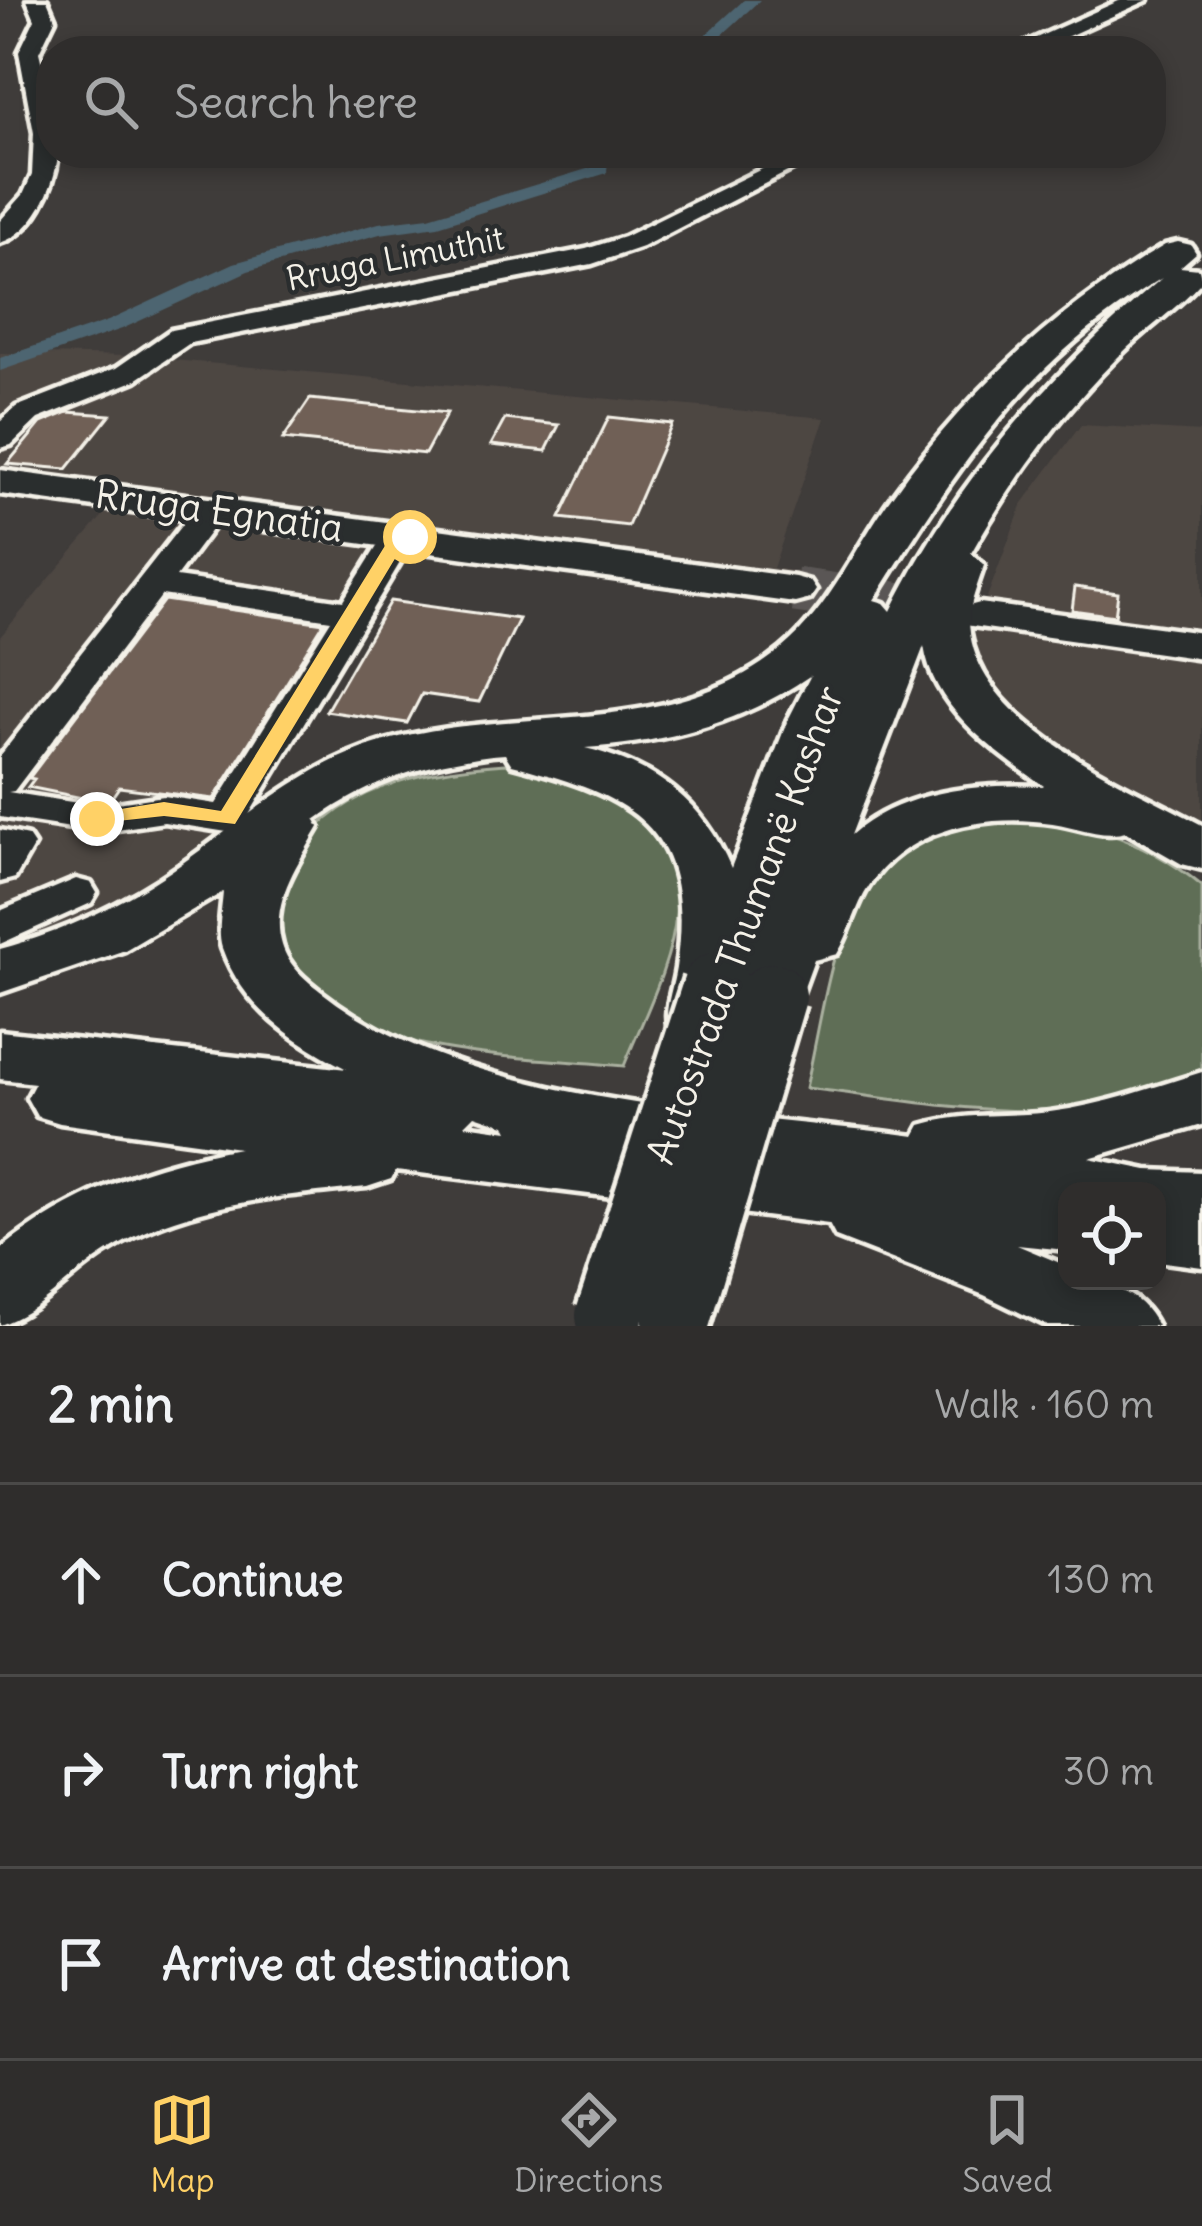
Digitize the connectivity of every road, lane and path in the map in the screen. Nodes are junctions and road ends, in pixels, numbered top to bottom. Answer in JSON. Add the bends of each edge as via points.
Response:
{"nodes":[{"id":1,"x":37,"y":0,"type":"edge"},
{"id":2,"x":1138,"y":0,"type":"edge"},
{"id":3,"x":43,"y":36,"type":"edge"},
{"id":4,"x":1053,"y":36,"type":"edge"},
{"id":5,"x":44,"y":168,"type":"edge"},
{"id":6,"x":782,"y":168,"type":"edge"},
{"id":7,"x":0,"y":235,"type":"edge"},
{"id":8,"x":1196,"y":259,"type":"edge"},
{"id":9,"x":1044,"y":387,"type":"junction"},
{"id":10,"x":0,"y":439,"type":"edge"},
{"id":11,"x":0,"y":482,"type":"edge"},
{"id":12,"x":210,"y":510,"type":"junction"},
{"id":13,"x":400,"y":536,"type":"junction"},
{"id":14,"x":153,"y":584,"type":"junction"},
{"id":15,"x":795,"y":590,"type":"tunnel mouth"},
{"id":16,"x":353,"y":613,"type":"junction"},
{"id":17,"x":980,"y":616,"type":"tunnel mouth"},
{"id":18,"x":1202,"y":646,"type":"edge"},
{"id":19,"x":0,"y":782,"type":"edge"},
{"id":20,"x":0,"y":804,"type":"edge"},
{"id":21,"x":0,"y":843,"type":"edge"},
{"id":22,"x":1202,"y":850,"type":"edge"},
{"id":23,"x":1202,"y":863,"type":"edge"},
{"id":24,"x":0,"y":868,"type":"edge"},
{"id":25,"x":76,"y":893,"type":"dead end"},
{"id":26,"x":0,"y":929,"type":"edge"},
{"id":27,"x":0,"y":971,"type":"edge"},
{"id":28,"x":746,"y":991,"type":"junction"},
{"id":29,"x":0,"y":1055,"type":"edge"},
{"id":30,"x":0,"y":1090,"type":"edge"},
{"id":31,"x":1202,"y":1097,"type":"edge"},
{"id":32,"x":566,"y":1116,"type":"junction"},
{"id":33,"x":700,"y":1133,"type":"junction"},
{"id":34,"x":459,"y":1151,"type":"junction"},
{"id":35,"x":798,"y":1170,"type":"junction"},
{"id":36,"x":1058,"y":1187,"type":"edge"},
{"id":37,"x":1166,"y":1196,"type":"edge"},
{"id":38,"x":1202,"y":1200,"type":"edge"},
{"id":39,"x":1058,"y":1219,"type":"edge"},
{"id":40,"x":1166,"y":1233,"type":"edge"},
{"id":41,"x":1202,"y":1238,"type":"edge"},
{"id":42,"x":0,"y":1294,"type":"edge"},
{"id":43,"x":614,"y":1321,"type":"edge"},
{"id":44,"x":700,"y":1326,"type":"edge"},
{"id":45,"x":1120,"y":1326,"type":"edge"}],
"edges":[{"from":1,"to":3,"type":"street"},
{"from":2,"to":4,"type":"street"},
{"from":5,"to":7,"type":"street","via":[[30,202]]},
{"from":6,"to":10,"type":"street","name":"Rruga Limuthit","via":[[592,256],[181,336],[126,374],[27,412]]},
{"from":8,"to":9,"type":"highway"},
{"from":8,"to":9,"type":"highway","via":[[1101,300]]},
{"from":9,"to":22,"type":"highway","via":[[1038,442],[955,575],[944,607],[950,656],[961,683],[1011,738]]},
{"from":9,"to":27,"type":"highway","via":[[906,507],[833,625],[773,680],[645,726],[388,758],[306,799],[149,913]]},
{"from":9,"to":28,"type":"highway","name":"Autostrada Thumanë Kashar","via":[[914,527],[844,656],[763,852]]},
{"from":11,"to":12,"type":"main road","name":"Rruga Egnatia"},
{"from":12,"to":13,"type":"main road","name":"Rruga Egnatia"},
{"from":12,"to":14,"type":"street"},
{"from":13,"to":15,"type":"main road","name":"Rruga Egnatia"},
{"from":13,"to":16,"type":"street"},
{"from":14,"to":16,"type":"street"},
{"from":14,"to":19,"type":"street"},
{"from":16,"to":20,"type":"street","via":[[227,819],[164,809],[97,819]]},
{"from":17,"to":18,"type":"main road"},
{"from":21,"to":24,"type":"street","via":[[14,845]]},
{"from":23,"to":28,"type":"highway","via":[[1132,826],[1070,808],[1012,802],[921,819],[855,864]]},
{"from":25,"to":26,"type":"street"},
{"from":28,"to":32,"type":"highway","via":[[693,839],[651,796],[601,770],[532,754],[453,754],[374,774],[291,827],[253,884],[245,919],[252,956],[274,988],[304,1016],[388,1064]]},
{"from":28,"to":33,"type":"highway","name":"Autostrada Thumanë Kashar","bridge":true},
{"from":29,"to":32,"type":"highway"},
{"from":30,"to":34,"type":"highway"},
{"from":31,"to":35,"type":"highway","via":[[1095,1132]]},
{"from":32,"to":35,"type":"highway"},
{"from":33,"to":43,"type":"highway","bridge":true},
{"from":33,"to":44,"type":"highway","bridge":true},
{"from":34,"to":35,"type":"highway"},
{"from":34,"to":42,"type":"highway","via":[[292,1166],[169,1191],[79,1229]]},
{"from":35,"to":36,"type":"highway"},
{"from":35,"to":39,"type":"highway"},
{"from":35,"to":45,"type":"highway"},
{"from":37,"to":38,"type":"highway"},
{"from":40,"to":41,"type":"highway"}]}
